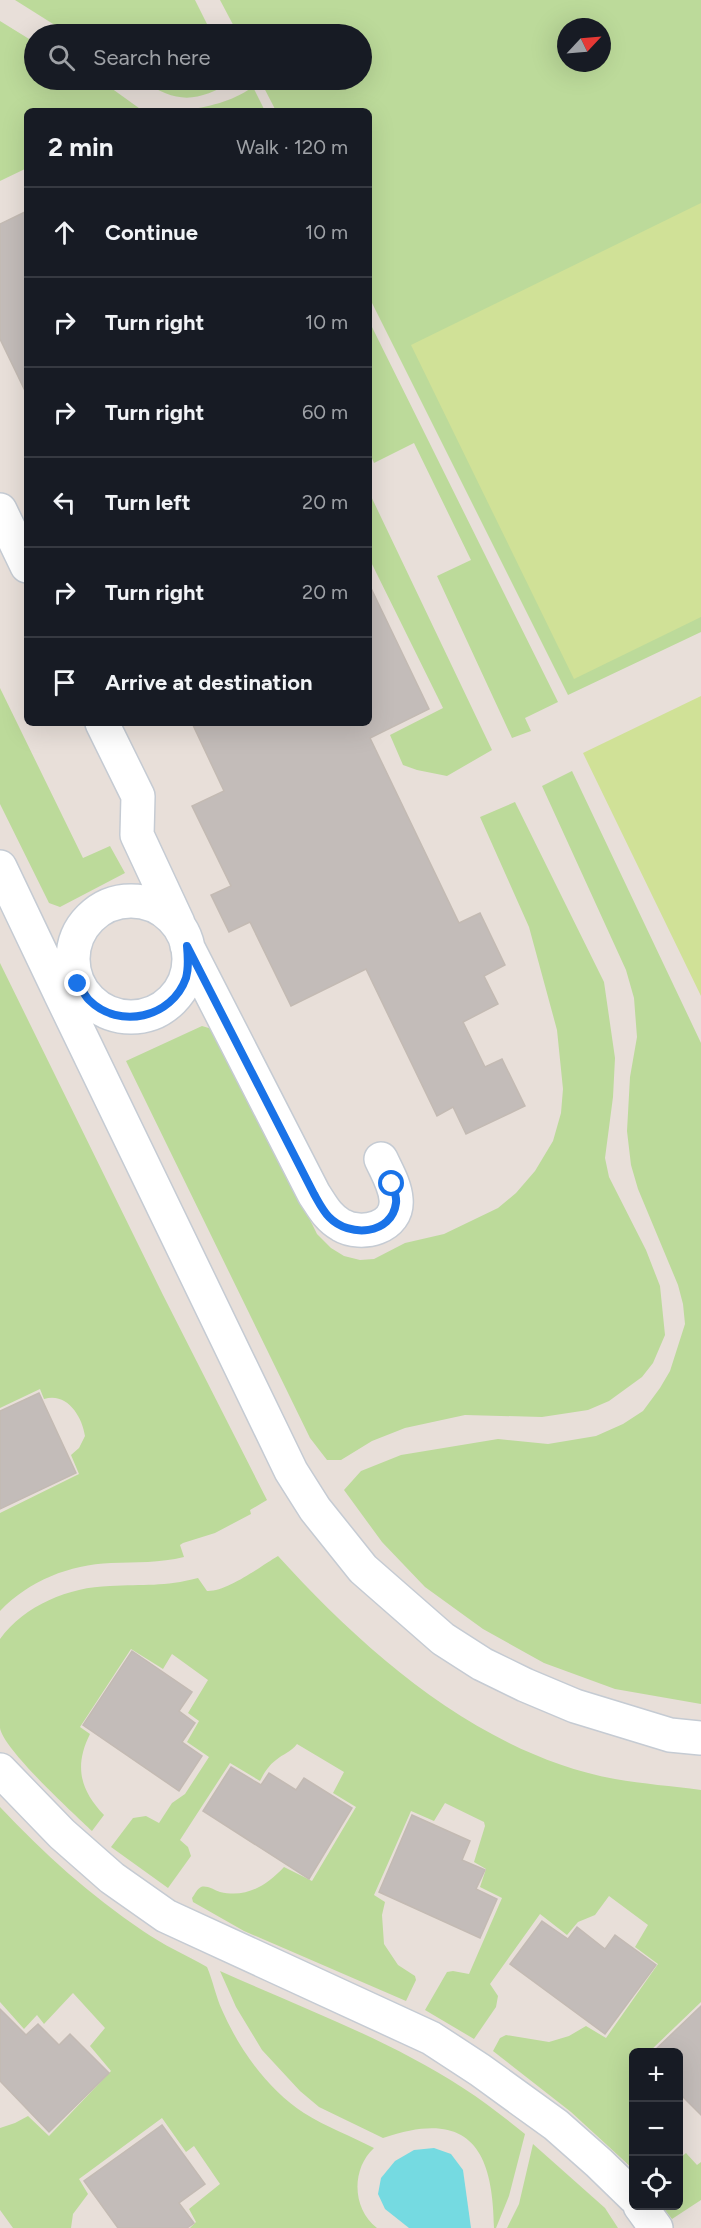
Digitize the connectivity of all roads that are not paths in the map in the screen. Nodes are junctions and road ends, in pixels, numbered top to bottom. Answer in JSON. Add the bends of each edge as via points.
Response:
{"nodes":[{"id":1,"x":0,"y":510,"type":"edge"},
{"id":2,"x":24,"y":561,"type":"edge"},
{"id":3,"x":103,"y":726,"type":"edge"},
{"id":4,"x":0,"y":867,"type":"edge"},
{"id":5,"x":184,"y":938,"type":"junction"},
{"id":6,"x":69,"y":988,"type":"junction"},
{"id":7,"x":381,"y":1159,"type":"dead end"},
{"id":8,"x":701,"y":1738,"type":"edge"},
{"id":9,"x":0,"y":1770,"type":"edge"},
{"id":10,"x":629,"y":2193,"type":"edge"},
{"id":11,"x":643,"y":2210,"type":"edge"},
{"id":12,"x":656,"y":2228,"type":"edge"}],
"edges":[{"from":1,"to":2,"type":"lane"},
{"from":3,"to":5,"type":"lane","via":[[138,796],[137,835]]},
{"from":4,"to":6,"type":"lane"},
{"from":5,"to":6,"type":"lane","via":[[189,962],[186,979],[178,994],[152,1014],[118,1016]]},
{"from":5,"to":6,"type":"lane","via":[[170,916],[156,906],[120,901],[89,918],[79,932]]},
{"from":5,"to":7,"type":"lane","via":[[329,1218],[357,1232],[378,1228],[391,1218],[397,1201]]},
{"from":6,"to":8,"type":"lane","via":[[291,1471],[315,1509],[363,1569],[443,1639],[507,1677],[575,1706],[670,1735]]},
{"from":9,"to":10,"type":"lane","via":[[112,1878],[166,1916],[431,2038],[556,2125]]},
{"from":11,"to":12,"type":"lane"}]}
